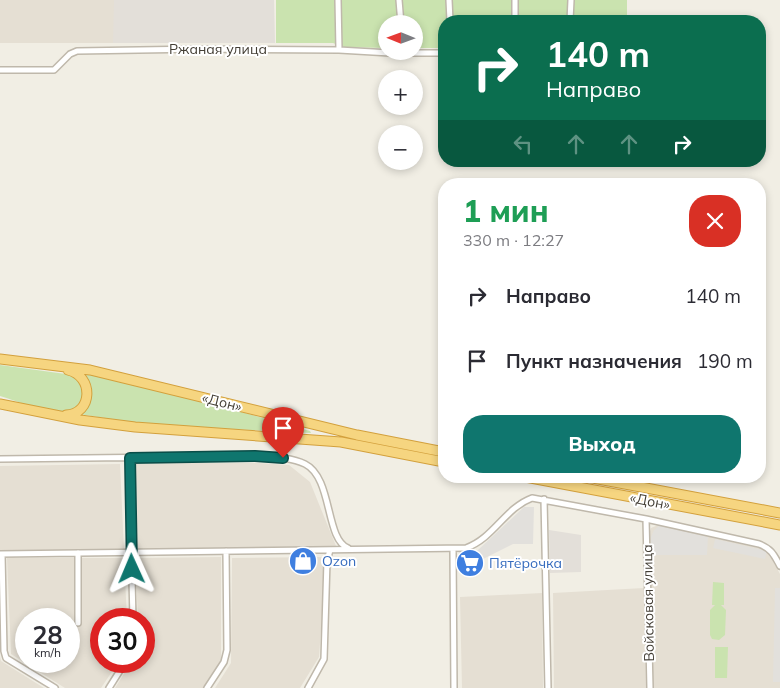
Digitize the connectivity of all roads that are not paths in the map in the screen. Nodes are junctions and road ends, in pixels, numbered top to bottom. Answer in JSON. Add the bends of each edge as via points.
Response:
{"nodes":[{"id":1,"x":338,"y":0,"type":"edge"},
{"id":2,"x":399,"y":0,"type":"edge"},
{"id":3,"x":448,"y":0,"type":"edge"},
{"id":4,"x":515,"y":0,"type":"edge"},
{"id":5,"x":571,"y":0,"type":"edge"},
{"id":6,"x":400,"y":15,"type":"edge"},
{"id":7,"x":449,"y":15,"type":"edge"},
{"id":8,"x":515,"y":15,"type":"edge"},
{"id":9,"x":570,"y":15,"type":"edge"},
{"id":10,"x":339,"y":50,"type":"junction"},
{"id":11,"x":378,"y":51,"type":"edge"},
{"id":12,"x":423,"y":52,"type":"edge"},
{"id":13,"x":438,"y":53,"type":"edge"},
{"id":14,"x":0,"y":70,"type":"edge"},
{"id":15,"x":1,"y":359,"type":"edge"},
{"id":16,"x":0,"y":404,"type":"edge"},
{"id":17,"x":61,"y":415,"type":"junction"},
{"id":18,"x":438,"y":451,"type":"edge"},
{"id":19,"x":130,"y":458,"type":"junction"},
{"id":20,"x":0,"y":459,"type":"edge"},
{"id":21,"x":438,"y":461,"type":"edge"},
{"id":22,"x":557,"y":483,"type":"edge"},
{"id":23,"x":619,"y":483,"type":"edge"},
{"id":24,"x":544,"y":499,"type":"junction"},
{"id":25,"x":780,"y":513,"type":"edge"},
{"id":26,"x":646,"y":519,"type":"junction"},
{"id":27,"x":780,"y":525,"type":"edge"},
{"id":28,"x":351,"y":549,"type":"junction"},
{"id":29,"x":453,"y":549,"type":"junction"},
{"id":30,"x":330,"y":550,"type":"junction"},
{"id":31,"x":226,"y":551,"type":"junction"},
{"id":32,"x":78,"y":553,"type":"junction"},
{"id":33,"x":132,"y":553,"type":"junction"},
{"id":34,"x":1,"y":554,"type":"edge"},
{"id":35,"x":780,"y":566,"type":"edge"},
{"id":36,"x":78,"y":608,"type":"edge"},
{"id":37,"x":134,"y":608,"type":"edge"},
{"id":38,"x":118,"y":673,"type":"edge"},
{"id":39,"x":55,"y":688,"type":"edge"},
{"id":40,"x":109,"y":688,"type":"edge"},
{"id":41,"x":207,"y":688,"type":"edge"},
{"id":42,"x":308,"y":688,"type":"edge"},
{"id":43,"x":454,"y":688,"type":"edge"},
{"id":44,"x":548,"y":688,"type":"edge"},
{"id":45,"x":650,"y":688,"type":"edge"}],
"edges":[{"from":1,"to":10,"type":"street"},
{"from":2,"to":6,"type":"street"},
{"from":3,"to":7,"type":"street"},
{"from":4,"to":8,"type":"street"},
{"from":5,"to":9,"type":"street"},
{"from":10,"to":11,"type":"street","name":"Ржаная улица"},
{"from":10,"to":14,"type":"street","name":"Ржаная улица","via":[[77,51],[54,70]]},
{"from":12,"to":13,"type":"street","name":"Ржаная улица"},
{"from":15,"to":17,"type":"highway","via":[[79,374],[84,381],[87,399],[74,415]]},
{"from":15,"to":18,"type":"highway","name":"«Дон»","via":[[90,370],[339,431]]},
{"from":16,"to":17,"type":"highway","name":"«Дон»"},
{"from":17,"to":21,"type":"highway","name":"«Дон»","via":[[135,427],[341,442]]},
{"from":19,"to":20,"type":"street"},
{"from":19,"to":28,"type":"street","via":[[255,456],[305,464],[320,481],[339,542]]},
{"from":19,"to":33,"type":"street"},
{"from":22,"to":27,"type":"highway","name":"«Дон»"},
{"from":23,"to":25,"type":"highway","name":"«Дон»"},
{"from":24,"to":26,"type":"street"},
{"from":24,"to":29,"type":"street","via":[[522,501],[477,544]]},
{"from":24,"to":44,"type":"street"},
{"from":26,"to":35,"type":"street","via":[[759,544],[773,552]]},
{"from":26,"to":45,"type":"street","name":"Войсковая улица"},
{"from":28,"to":29,"type":"street"},
{"from":28,"to":30,"type":"street"},
{"from":29,"to":43,"type":"street"},
{"from":30,"to":31,"type":"street"},
{"from":30,"to":42,"type":"street","via":[[324,659]]},
{"from":31,"to":33,"type":"street"},
{"from":31,"to":41,"type":"street","via":[[226,650],[224,662]]},
{"from":32,"to":33,"type":"street"},
{"from":32,"to":34,"type":"street"},
{"from":32,"to":36,"type":"street"},
{"from":33,"to":37,"type":"street"},
{"from":34,"to":39,"type":"street","via":[[6,658]]},
{"from":38,"to":40,"type":"street"}]}
